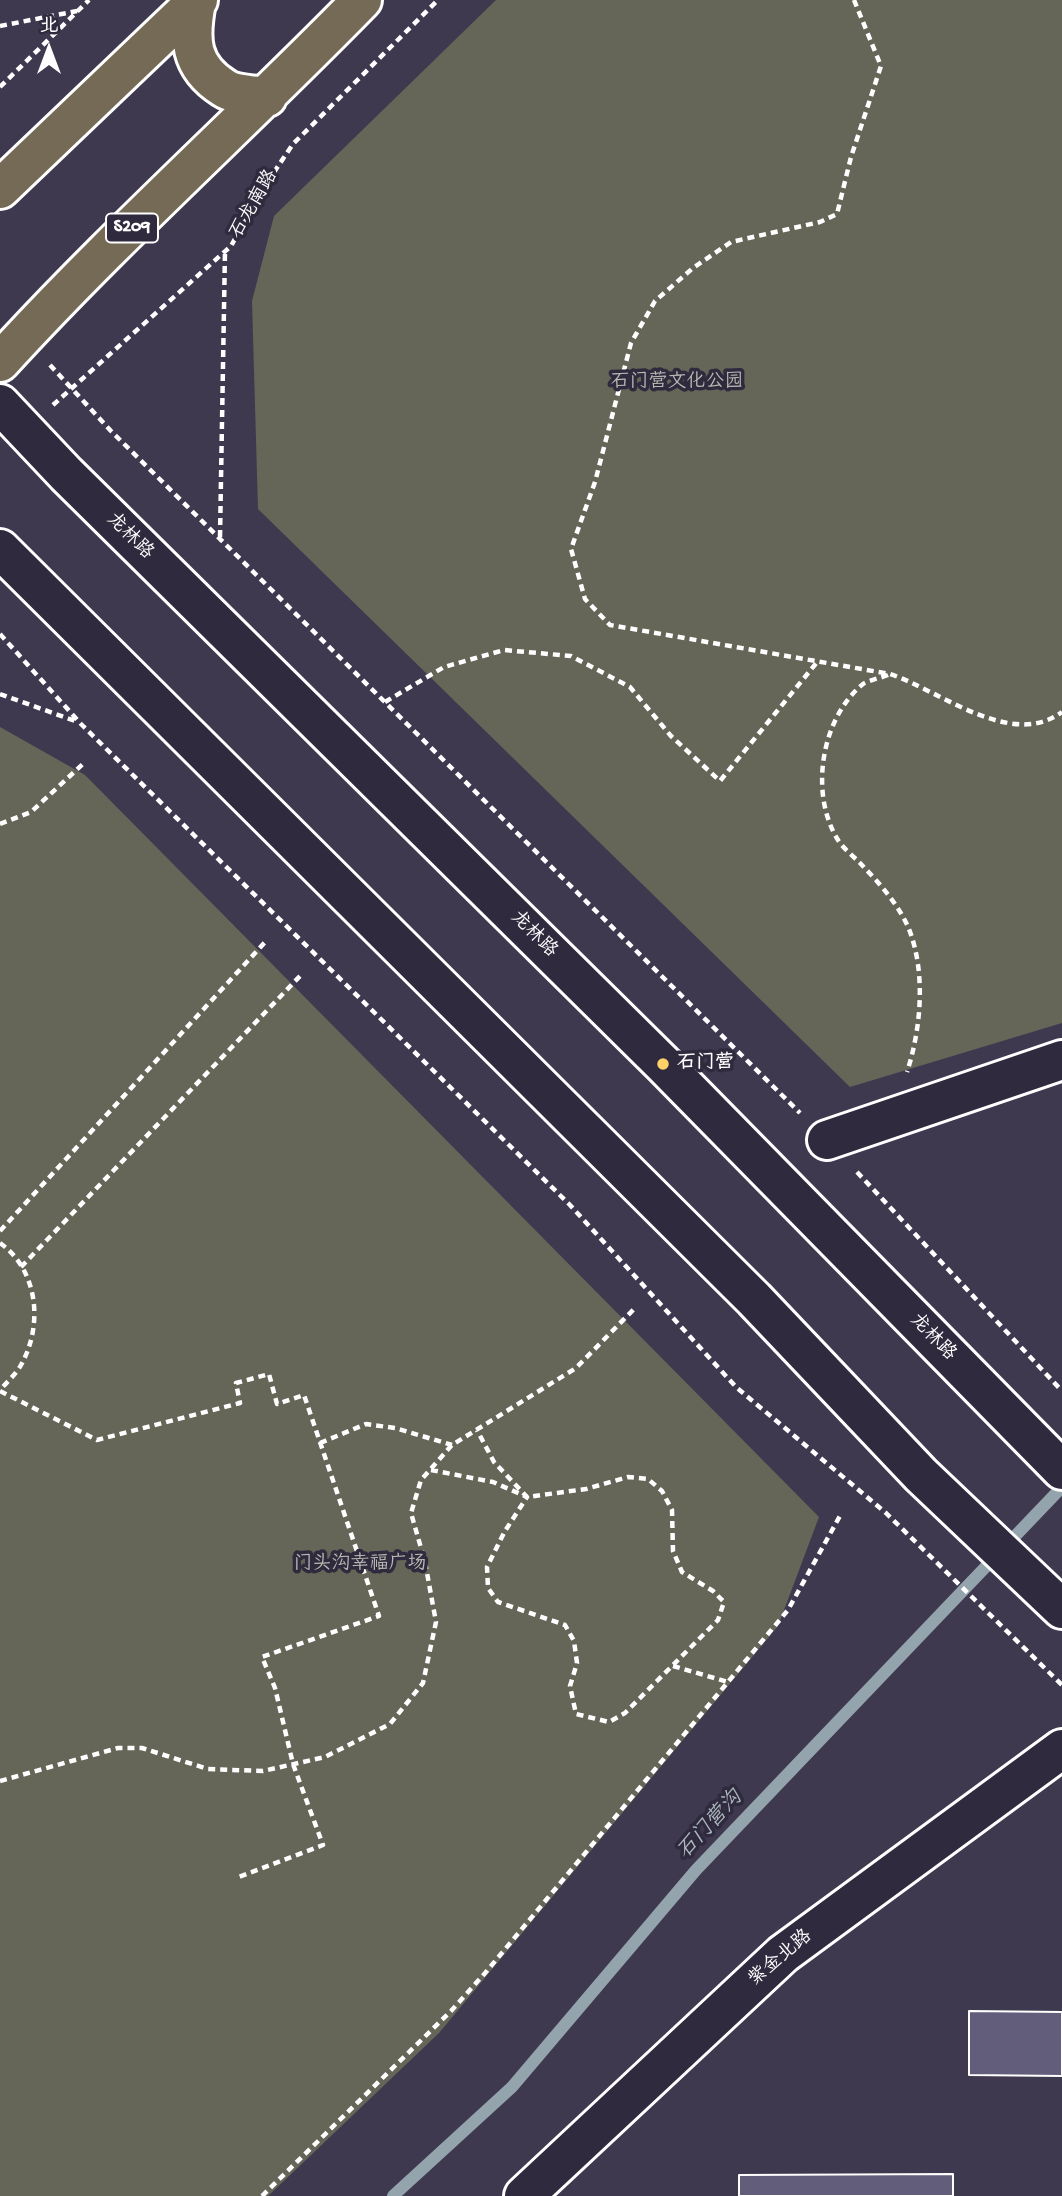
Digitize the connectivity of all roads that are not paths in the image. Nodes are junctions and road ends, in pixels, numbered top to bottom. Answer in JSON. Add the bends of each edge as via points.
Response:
{"nodes":[{"id":1,"x":362,"y":0,"type":"edge"},
{"id":2,"x":197,"y":1,"type":"edge"},
{"id":3,"x":267,"y":97,"type":"junction"},
{"id":4,"x":0,"y":189,"type":"edge"},
{"id":5,"x":11,"y":349,"type":"edge"},
{"id":6,"x":0,"y":404,"type":"edge"},
{"id":7,"x":0,"y":549,"type":"edge"},
{"id":8,"x":1062,"y":1060,"type":"edge"},
{"id":9,"x":827,"y":1140,"type":"road end"},
{"id":10,"x":1062,"y":1470,"type":"edge"},
{"id":11,"x":1056,"y":1604,"type":"edge"},
{"id":12,"x":1062,"y":1749,"type":"edge"},
{"id":13,"x":524,"y":2196,"type":"edge"}],
"edges":[{"from":1,"to":3,"type":"main road","number":"S209"},
{"from":2,"to":3,"type":"main road","via":[[190,36],[202,68],[225,90]]},
{"from":2,"to":4,"type":"main road"},
{"from":3,"to":5,"type":"main road","number":"S209"},
{"from":6,"to":10,"type":"main road","name":"龙林路","via":[[663,1064]]},
{"from":7,"to":11,"type":"main road","via":[[754,1299],[920,1475]]},
{"from":8,"to":9,"type":"main road"},
{"from":12,"to":13,"type":"main road","name":"紫金北路","via":[[783,1954]]}]}
